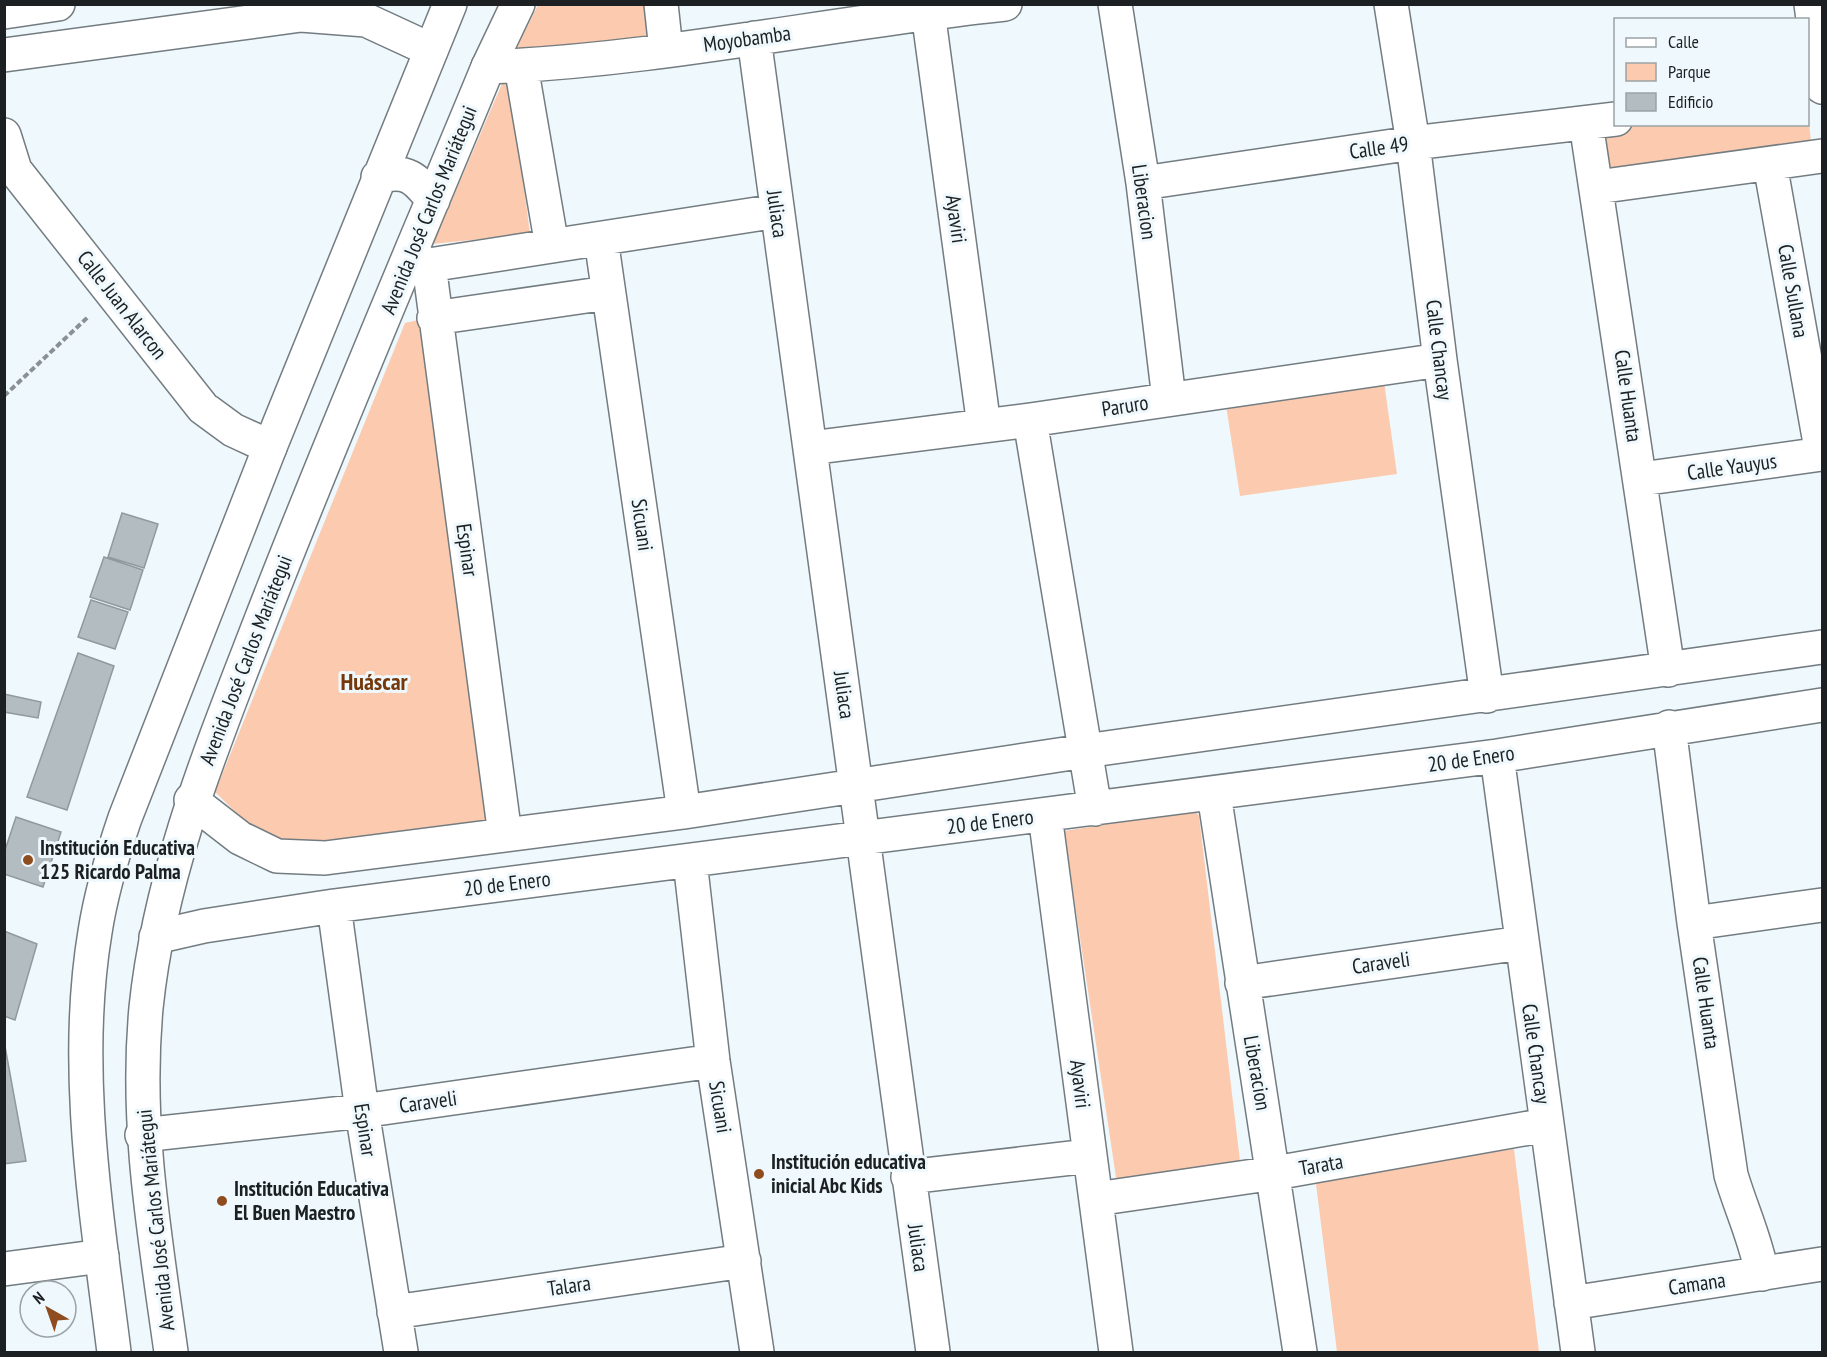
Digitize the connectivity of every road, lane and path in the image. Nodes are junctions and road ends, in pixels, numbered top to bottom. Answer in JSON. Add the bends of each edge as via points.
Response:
{"nodes":[{"id":1,"x":58,"y":4,"type":"edge"},
{"id":2,"x":450,"y":4,"type":"edge"},
{"id":3,"x":518,"y":4,"type":"edge"},
{"id":4,"x":661,"y":4,"type":"edge"},
{"id":5,"x":1005,"y":4,"type":"edge"},
{"id":6,"x":1115,"y":4,"type":"edge"},
{"id":7,"x":1391,"y":4,"type":"edge"},
{"id":8,"x":1811,"y":4,"type":"edge"},
{"id":9,"x":4,"y":12,"type":"edge"},
{"id":10,"x":928,"y":12,"type":"junction"},
{"id":11,"x":754,"y":38,"type":"junction"},
{"id":12,"x":431,"y":50,"type":"junction"},
{"id":13,"x":666,"y":50,"type":"junction"},
{"id":14,"x":4,"y":54,"type":"edge"},
{"id":15,"x":521,"y":66,"type":"junction"},
{"id":16,"x":488,"y":67,"type":"junction"},
{"id":17,"x":1822,"y":89,"type":"edge"},
{"id":18,"x":1601,"y":121,"type":"edge"},
{"id":19,"x":4,"y":135,"type":"edge"},
{"id":20,"x":1413,"y":143,"type":"junction"},
{"id":21,"x":1822,"y":156,"type":"edge"},
{"id":22,"x":1770,"y":164,"type":"junction"},
{"id":23,"x":378,"y":177,"type":"junction"},
{"id":24,"x":1143,"y":183,"type":"junction"},
{"id":25,"x":1597,"y":187,"type":"junction"},
{"id":26,"x":433,"y":200,"type":"junction"},
{"id":27,"x":777,"y":211,"type":"junction"},
{"id":28,"x":601,"y":239,"type":"junction"},
{"id":29,"x":552,"y":246,"type":"junction"},
{"id":30,"x":420,"y":261,"type":"junction"},
{"id":31,"x":608,"y":293,"type":"junction"},
{"id":32,"x":113,"y":294,"type":"junction"},
{"id":33,"x":434,"y":318,"type":"junction"},
{"id":34,"x":1440,"y":360,"type":"junction"},
{"id":35,"x":4,"y":396,"type":"edge"},
{"id":36,"x":1169,"y":399,"type":"junction"},
{"id":37,"x":1030,"y":420,"type":"junction"},
{"id":38,"x":984,"y":426,"type":"junction"},
{"id":39,"x":270,"y":447,"type":"junction"},
{"id":40,"x":810,"y":448,"type":"junction"},
{"id":41,"x":1822,"y":454,"type":"edge"},
{"id":42,"x":1641,"y":479,"type":"junction"},
{"id":43,"x":1822,"y":647,"type":"edge"},
{"id":44,"x":1668,"y":670,"type":"junction"},
{"id":45,"x":1487,"y":696,"type":"junction"},
{"id":46,"x":1822,"y":705,"type":"edge"},
{"id":47,"x":1669,"y":728,"type":"junction"},
{"id":48,"x":1085,"y":751,"type":"junction"},
{"id":49,"x":1497,"y":756,"type":"junction"},
{"id":50,"x":856,"y":786,"type":"junction"},
{"id":51,"x":1214,"y":794,"type":"junction"},
{"id":52,"x":191,"y":800,"type":"junction"},
{"id":53,"x":1095,"y":809,"type":"junction"},
{"id":54,"x":684,"y":812,"type":"junction"},
{"id":55,"x":1045,"y":815,"type":"junction"},
{"id":56,"x":506,"y":835,"type":"junction"},
{"id":57,"x":864,"y":839,"type":"junction"},
{"id":58,"x":690,"y":861,"type":"junction"},
{"id":59,"x":1822,"y":905,"type":"edge"},
{"id":60,"x":334,"y":906,"type":"junction"},
{"id":61,"x":1694,"y":923,"type":"junction"},
{"id":62,"x":156,"y":937,"type":"junction"},
{"id":63,"x":1521,"y":943,"type":"junction"},
{"id":64,"x":1242,"y":983,"type":"junction"},
{"id":65,"x":713,"y":1061,"type":"junction"},
{"id":66,"x":362,"y":1111,"type":"junction"},
{"id":67,"x":1546,"y":1125,"type":"junction"},
{"id":68,"x":142,"y":1135,"type":"junction"},
{"id":69,"x":1089,"y":1156,"type":"junction"},
{"id":70,"x":1275,"y":1173,"type":"junction"},
{"id":71,"x":908,"y":1177,"type":"junction"},
{"id":72,"x":1096,"y":1199,"type":"junction"},
{"id":73,"x":102,"y":1256,"type":"junction"},
{"id":74,"x":744,"y":1261,"type":"junction"},
{"id":75,"x":1822,"y":1264,"type":"edge"},
{"id":76,"x":4,"y":1269,"type":"edge"},
{"id":77,"x":1762,"y":1274,"type":"junction"},
{"id":78,"x":1572,"y":1303,"type":"junction"},
{"id":79,"x":394,"y":1312,"type":"junction"},
{"id":80,"x":114,"y":1353,"type":"edge"},
{"id":81,"x":171,"y":1353,"type":"edge"},
{"id":82,"x":400,"y":1353,"type":"edge"},
{"id":83,"x":757,"y":1353,"type":"edge"},
{"id":84,"x":933,"y":1353,"type":"edge"},
{"id":85,"x":1116,"y":1353,"type":"edge"},
{"id":86,"x":1300,"y":1353,"type":"edge"},
{"id":87,"x":1578,"y":1353,"type":"edge"}],
"edges":[{"from":1,"to":9,"type":"street"},
{"from":2,"to":12,"type":"street"},
{"from":3,"to":16,"type":"street","name":"Avenida José Carlos Mariátegui"},
{"from":4,"to":13,"type":"street"},
{"from":5,"to":10,"type":"street","name":"Moyobamba"},
{"from":6,"to":24,"type":"street","name":"Liberacion"},
{"from":7,"to":20,"type":"street","name":"Calle Chancay"},
{"from":8,"to":17,"type":"street"},
{"from":10,"to":11,"type":"street","name":"Moyobamba"},
{"from":10,"to":38,"type":"street","name":"Ayaviri"},
{"from":11,"to":13,"type":"street","name":"Moyobamba"},
{"from":11,"to":27,"type":"street","name":"Juliaca"},
{"from":12,"to":14,"type":"street","via":[[366,20],[301,15]]},
{"from":12,"to":23,"type":"street"},
{"from":13,"to":15,"type":"street","name":"Moyobamba"},
{"from":15,"to":16,"type":"street","name":"Moyobamba"},
{"from":15,"to":29,"type":"street"},
{"from":16,"to":26,"type":"street","name":"Avenida José Carlos Mariátegui"},
{"from":18,"to":20,"type":"street","name":"Calle 49"},
{"from":18,"to":25,"type":"street","name":"Calle Huanta"},
{"from":19,"to":32,"type":"street","name":"Calle Juan Alarcon","via":[[15,170]]},
{"from":20,"to":24,"type":"street","name":"Calle 49"},
{"from":20,"to":34,"type":"street","name":"Calle Chancay"},
{"from":21,"to":22,"type":"street"},
{"from":22,"to":25,"type":"street"},
{"from":22,"to":41,"type":"street","name":"Calle Sullana"},
{"from":23,"to":26,"type":"street","via":[[393,172],[409,175]]},
{"from":23,"to":39,"type":"street"},
{"from":24,"to":36,"type":"street","name":"Liberacion"},
{"from":25,"to":42,"type":"street","name":"Calle Huanta"},
{"from":26,"to":30,"type":"street","name":"Avenida José Carlos Mariátegui"},
{"from":27,"to":28,"type":"street"},
{"from":27,"to":40,"type":"street","name":"Juliaca"},
{"from":28,"to":29,"type":"street"},
{"from":28,"to":31,"type":"street","name":"Sicuani"},
{"from":29,"to":30,"type":"street"},
{"from":30,"to":33,"type":"street","name":"Espinar"},
{"from":30,"to":52,"type":"street","name":"Avenida José Carlos Mariátegui","via":[[281,569]]},
{"from":31,"to":33,"type":"street"},
{"from":31,"to":54,"type":"street","name":"Sicuani"},
{"from":32,"to":35,"type":"path"},
{"from":32,"to":39,"type":"street","name":"Calle Juan Alarcon","via":[[203,408],[233,430]]},
{"from":33,"to":56,"type":"street","name":"Espinar"},
{"from":34,"to":36,"type":"street","name":"Paruro"},
{"from":34,"to":45,"type":"street","name":"Calle Chancay"},
{"from":36,"to":37,"type":"street","name":"Paruro"},
{"from":37,"to":38,"type":"street","name":"Paruro"},
{"from":37,"to":48,"type":"street"},
{"from":38,"to":40,"type":"street","name":"Paruro"},
{"from":39,"to":73,"type":"street","via":[[125,818],[99,911],[88,996],[88,1124]]},
{"from":40,"to":50,"type":"street","name":"Juliaca"},
{"from":41,"to":42,"type":"street","name":"Calle Yauyus"},
{"from":42,"to":44,"type":"street","name":"Calle Huanta"},
{"from":43,"to":44,"type":"street"},
{"from":44,"to":45,"type":"street"},
{"from":45,"to":48,"type":"street"},
{"from":46,"to":47,"type":"street","name":"20 de Enero"},
{"from":47,"to":49,"type":"street","name":"20 de Enero"},
{"from":47,"to":61,"type":"street","name":"Calle Huanta"},
{"from":48,"to":50,"type":"street"},
{"from":48,"to":53,"type":"street"},
{"from":49,"to":51,"type":"street","name":"20 de Enero"},
{"from":49,"to":63,"type":"street","name":"Calle Chancay"},
{"from":50,"to":54,"type":"street"},
{"from":50,"to":57,"type":"street","name":"Juliaca"},
{"from":51,"to":53,"type":"street","name":"20 de Enero"},
{"from":51,"to":64,"type":"street","name":"Liberacion"},
{"from":52,"to":56,"type":"street","via":[[240,838],[277,856],[325,858]]},
{"from":52,"to":62,"type":"street","name":"Avenida José Carlos Mariátegui"},
{"from":53,"to":55,"type":"street","name":"20 de Enero"},
{"from":54,"to":56,"type":"street"},
{"from":55,"to":57,"type":"street","name":"20 de Enero"},
{"from":55,"to":69,"type":"street","name":"Ayaviri"},
{"from":57,"to":58,"type":"street","name":"20 de Enero"},
{"from":57,"to":71,"type":"street","name":"Juliaca"},
{"from":58,"to":60,"type":"street","name":"20 de Enero"},
{"from":58,"to":65,"type":"street","name":"Sicuani"},
{"from":59,"to":61,"type":"street"},
{"from":60,"to":62,"type":"street","name":"20 de Enero"},
{"from":60,"to":66,"type":"street","name":"Espinar"},
{"from":61,"to":77,"type":"street","name":"Calle Huanta","via":[[1731,1175],[1759,1253]]},
{"from":62,"to":68,"type":"street","name":"Avenida José Carlos Mariátegui","via":[[146,1007]]},
{"from":63,"to":64,"type":"street","name":"Caraveli"},
{"from":63,"to":67,"type":"street","name":"Calle Chancay"},
{"from":64,"to":70,"type":"street","name":"Liberacion"},
{"from":65,"to":66,"type":"street","name":"Caraveli"},
{"from":65,"to":74,"type":"street","name":"Sicuani"},
{"from":66,"to":68,"type":"street","name":"Caraveli"},
{"from":66,"to":79,"type":"street","name":"Espinar"},
{"from":67,"to":70,"type":"street","name":"Tarata"},
{"from":67,"to":78,"type":"street","name":"Calle Chancay"},
{"from":68,"to":81,"type":"street","name":"Avenida José Carlos Mariátegui"},
{"from":69,"to":71,"type":"street"},
{"from":69,"to":72,"type":"street","name":"Ayaviri"},
{"from":70,"to":72,"type":"street","name":"Tarata"},
{"from":70,"to":86,"type":"street","name":"Liberacion"},
{"from":71,"to":84,"type":"street","name":"Juliaca"},
{"from":72,"to":85,"type":"street","name":"Ayaviri"},
{"from":73,"to":76,"type":"street"},
{"from":73,"to":80,"type":"street"},
{"from":74,"to":79,"type":"street","name":"Talara"},
{"from":74,"to":83,"type":"street","name":"Sicuani"},
{"from":75,"to":77,"type":"street","name":"Camana"},
{"from":77,"to":78,"type":"street","name":"Camana"},
{"from":78,"to":87,"type":"street","name":"Calle Chancay"},
{"from":79,"to":82,"type":"street","name":"Espinar"}]}
